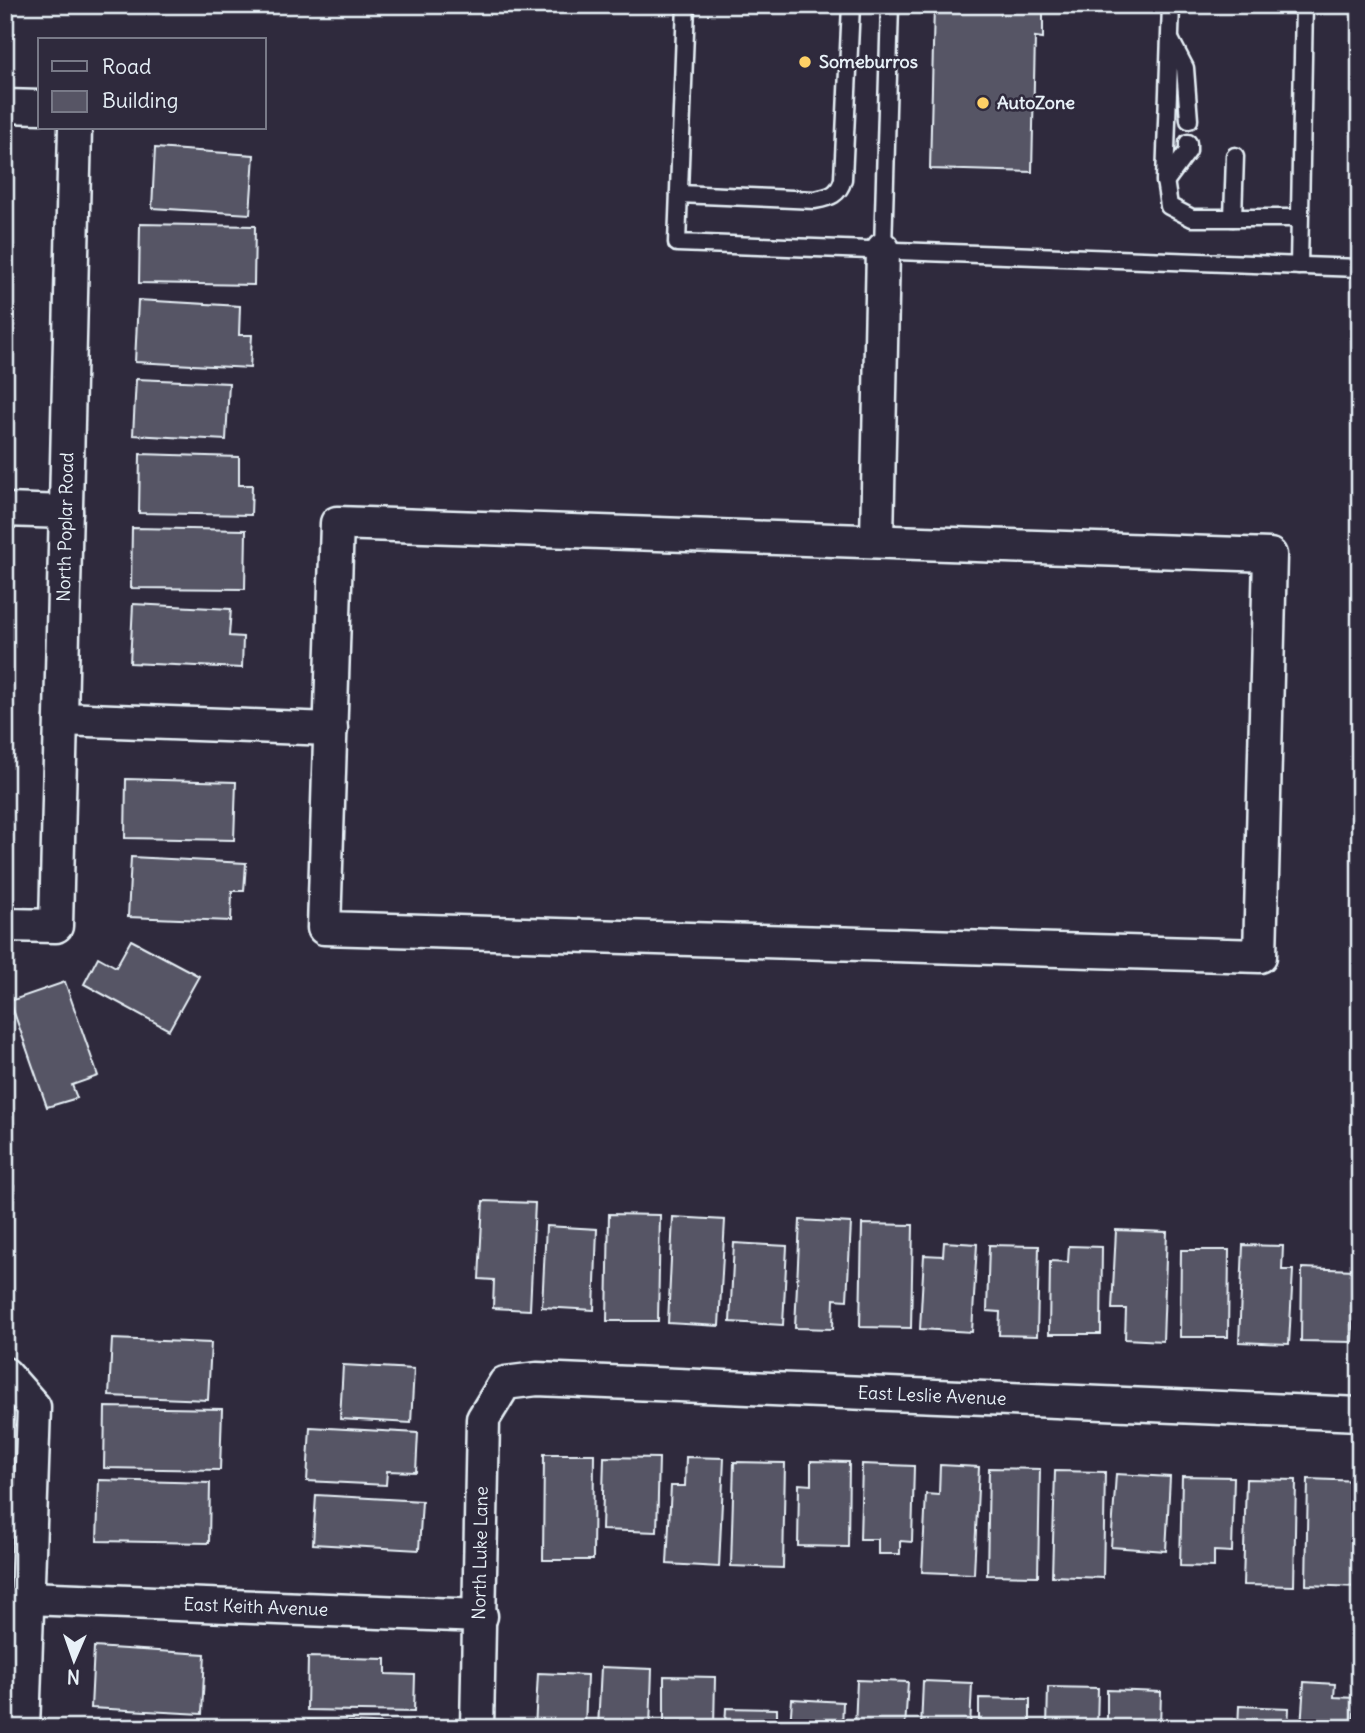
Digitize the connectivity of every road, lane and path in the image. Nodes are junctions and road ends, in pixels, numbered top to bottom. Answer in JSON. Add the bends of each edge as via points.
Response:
{"nodes":[{"id":1,"x":686,"y":5,"type":"edge"},
{"id":2,"x":851,"y":5,"type":"edge"},
{"id":3,"x":890,"y":5,"type":"edge"},
{"id":4,"x":1171,"y":5,"type":"edge"},
{"id":5,"x":1304,"y":5,"type":"edge"},
{"id":6,"x":1169,"y":38,"type":"junction"},
{"id":7,"x":5,"y":106,"type":"edge"},
{"id":8,"x":38,"y":107,"type":"edge"},
{"id":9,"x":1189,"y":121,"type":"dead end"},
{"id":10,"x":75,"y":130,"type":"edge"},
{"id":11,"x":1188,"y":143,"type":"dead end"},
{"id":12,"x":1235,"y":156,"type":"dead end"},
{"id":13,"x":1165,"y":183,"type":"junction"},
{"id":14,"x":679,"y":194,"type":"junction"},
{"id":15,"x":1233,"y":218,"type":"junction"},
{"id":16,"x":1299,"y":218,"type":"junction"},
{"id":17,"x":883,"y":249,"type":"junction"},
{"id":18,"x":1298,"y":266,"type":"junction"},
{"id":19,"x":1360,"y":268,"type":"edge"},
{"id":20,"x":5,"y":510,"type":"edge"},
{"id":21,"x":66,"y":512,"type":"junction"},
{"id":22,"x":877,"y":540,"type":"junction"},
{"id":23,"x":61,"y":719,"type":"junction"},
{"id":24,"x":331,"y":729,"type":"junction"},
{"id":25,"x":5,"y":925,"type":"edge"},
{"id":26,"x":7,"y":1375,"type":"edge"},
{"id":27,"x":505,"y":1383,"type":"joint"},
{"id":28,"x":1360,"y":1414,"type":"edge"},
{"id":29,"x":28,"y":1598,"type":"junction"},
{"id":30,"x":481,"y":1616,"type":"junction"},
{"id":31,"x":23,"y":1728,"type":"edge"},
{"id":32,"x":477,"y":1728,"type":"edge"}],
"edges":[{"from":1,"to":14,"type":"lane"},
{"from":2,"to":14,"type":"lane","via":[[840,190],[815,200]]},
{"from":3,"to":17,"type":"lane"},
{"from":4,"to":6,"type":"lane"},
{"from":5,"to":16,"type":"lane"},
{"from":6,"to":9,"type":"lane","via":[[1185,68]]},
{"from":6,"to":13,"type":"lane"},
{"from":7,"to":8,"type":"street"},
{"from":10,"to":21,"type":"street","name":"North Poplar Road"},
{"from":11,"to":13,"type":"lane","via":[[1188,151]]},
{"from":12,"to":15,"type":"lane"},
{"from":13,"to":15,"type":"lane","via":[[1169,206],[1192,218]]},
{"from":14,"to":17,"type":"lane","via":[[677,243]]},
{"from":15,"to":16,"type":"lane"},
{"from":16,"to":18,"type":"lane"},
{"from":17,"to":18,"type":"lane"},
{"from":17,"to":22,"type":"street"},
{"from":18,"to":19,"type":"lane"},
{"from":20,"to":21,"type":"street"},
{"from":21,"to":23,"type":"street","name":"North Poplar Road"},
{"from":22,"to":24,"type":"street","via":[[337,523]]},
{"from":22,"to":24,"type":"street","via":[[1270,555],[1260,956],[324,928]]},
{"from":23,"to":24,"type":"street"},
{"from":23,"to":25,"type":"street","name":"North Poplar Road","via":[[56,926]]},
{"from":26,"to":29,"type":"street","via":[[34,1407]]},
{"from":27,"to":28,"type":"street","name":"East Leslie Avenue","via":[[537,1379]]},
{"from":27,"to":30,"type":"street","name":"North Luke Lane","via":[[483,1419]]},
{"from":29,"to":30,"type":"street","name":"East Keith Avenue"},
{"from":29,"to":31,"type":"street"},
{"from":30,"to":32,"type":"street","name":"North Luke Lane"}]}
